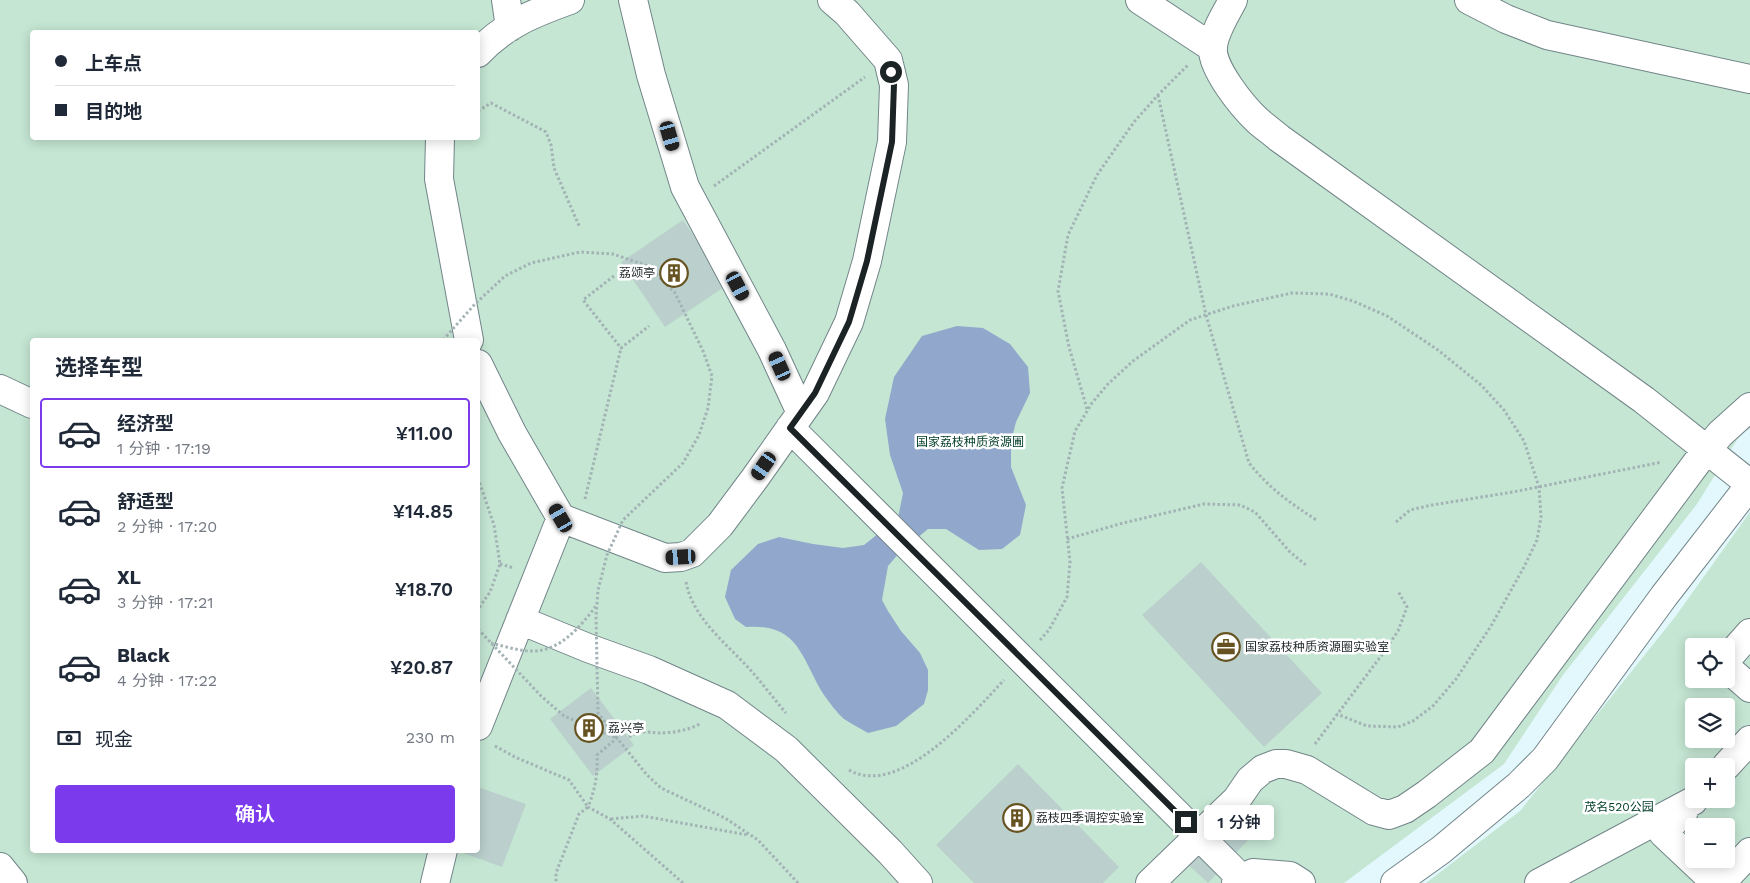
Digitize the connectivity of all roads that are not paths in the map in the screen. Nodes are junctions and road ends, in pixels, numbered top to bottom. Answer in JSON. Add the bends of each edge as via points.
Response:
{"nodes":[{"id":1,"x":506,"y":0,"type":"edge"},
{"id":2,"x":570,"y":0,"type":"edge"},
{"id":3,"x":633,"y":0,"type":"edge"},
{"id":4,"x":832,"y":0,"type":"edge"},
{"id":5,"x":1140,"y":0,"type":"edge"},
{"id":6,"x":1233,"y":0,"type":"edge"},
{"id":7,"x":1470,"y":0,"type":"edge"},
{"id":8,"x":510,"y":27,"type":"junction"},
{"id":9,"x":480,"y":51,"type":"edge"},
{"id":10,"x":1213,"y":52,"type":"junction"},
{"id":11,"x":1750,"y":79,"type":"edge"},
{"id":12,"x":440,"y":140,"type":"edge"},
{"id":13,"x":469,"y":338,"type":"edge"},
{"id":14,"x":480,"y":368,"type":"edge"},
{"id":15,"x":0,"y":389,"type":"edge"},
{"id":16,"x":30,"y":403,"type":"edge"},
{"id":17,"x":1750,"y":407,"type":"edge"},
{"id":18,"x":796,"y":420,"type":"junction"},
{"id":19,"x":1706,"y":451,"type":"junction"},
{"id":20,"x":1750,"y":484,"type":"edge"},
{"id":21,"x":570,"y":521,"type":"junction"},
{"id":22,"x":520,"y":620,"type":"junction"},
{"id":23,"x":1750,"y":633,"type":"edge"},
{"id":24,"x":1735,"y":650,"type":"edge"},
{"id":25,"x":1735,"y":675,"type":"edge"},
{"id":26,"x":1750,"y":688,"type":"edge"},
{"id":27,"x":485,"y":735,"type":"edge"},
{"id":28,"x":1750,"y":740,"type":"edge"},
{"id":29,"x":1733,"y":758,"type":"edge"},
{"id":30,"x":1685,"y":805,"type":"edge"},
{"id":31,"x":1686,"y":808,"type":"edge"},
{"id":32,"x":1200,"y":835,"type":"junction"},
{"id":33,"x":1750,"y":852,"type":"edge"},
{"id":34,"x":441,"y":853,"type":"edge"},
{"id":35,"x":0,"y":867,"type":"edge"},
{"id":36,"x":1239,"y":881,"type":"edge"},
{"id":37,"x":1711,"y":882,"type":"edge"},
{"id":38,"x":13,"y":883,"type":"edge"},
{"id":39,"x":435,"y":883,"type":"edge"},
{"id":40,"x":918,"y":883,"type":"edge"},
{"id":41,"x":1150,"y":883,"type":"edge"},
{"id":42,"x":1301,"y":883,"type":"edge"},
{"id":43,"x":1395,"y":883,"type":"edge"},
{"id":44,"x":1539,"y":883,"type":"edge"}],
"edges":[{"from":1,"to":8,"type":"main road"},
{"from":2,"to":8,"type":"main road","via":[[530,15]]},
{"from":3,"to":18,"type":"main road","via":[[651,76],[685,187],[772,350]]},
{"from":4,"to":18,"type":"main road","via":[[888,60],[894,84],[892,142],[867,261],[849,322],[815,393]]},
{"from":5,"to":10,"type":"main road"},
{"from":6,"to":10,"type":"main road","via":[[1216,36]]},
{"from":7,"to":11,"type":"main road","via":[[1547,35]]},
{"from":8,"to":9,"type":"main road","via":[[492,38]]},
{"from":10,"to":19,"type":"main road","via":[[1224,79],[1264,126],[1644,400]]},
{"from":12,"to":13,"type":"main road","via":[[439,179]]},
{"from":14,"to":21,"type":"main road","via":[[512,434]]},
{"from":15,"to":16,"type":"main road"},
{"from":17,"to":19,"type":"main road"},
{"from":18,"to":21,"type":"main road","via":[[720,525],[692,553],[665,558]]},
{"from":18,"to":32,"type":"main road","via":[[817,455]]},
{"from":19,"to":20,"type":"main road"},
{"from":19,"to":32,"type":"main road","via":[[1482,751],[1428,794],[1389,816],[1374,811],[1307,770],[1276,764],[1250,780]]},
{"from":20,"to":43,"type":"main road","via":[[1545,759],[1440,850]]},
{"from":21,"to":22,"type":"main road"},
{"from":22,"to":27,"type":"main road"},
{"from":22,"to":40,"type":"main road","via":[[649,670],[727,705],[786,750]]},
{"from":23,"to":24,"type":"main road"},
{"from":25,"to":26,"type":"main road"},
{"from":28,"to":29,"type":"main road"},
{"from":30,"to":44,"type":"main road"},
{"from":31,"to":37,"type":"main road","via":[[1663,833]]},
{"from":32,"to":36,"type":"main road"},
{"from":32,"to":41,"type":"main road"},
{"from":33,"to":37,"type":"main road"},
{"from":34,"to":39,"type":"main road"},
{"from":35,"to":38,"type":"main road"},
{"from":36,"to":42,"type":"main road","via":[[1253,873],[1290,876]]}]}
